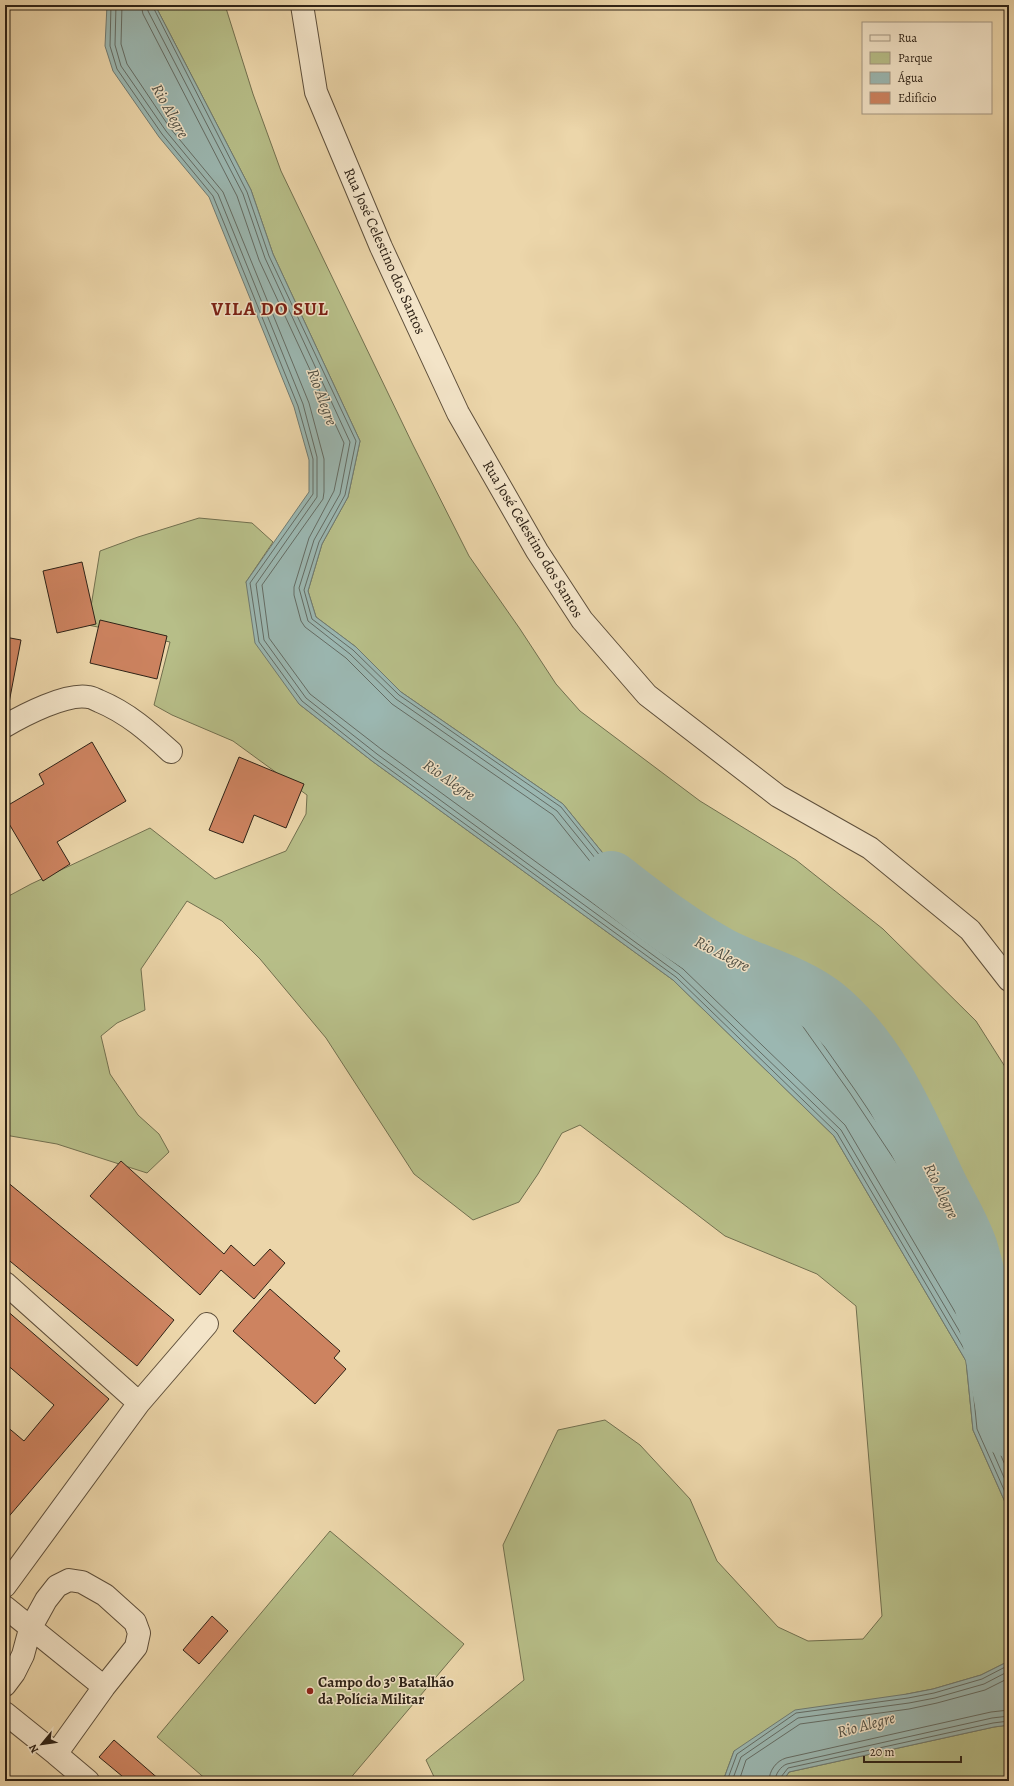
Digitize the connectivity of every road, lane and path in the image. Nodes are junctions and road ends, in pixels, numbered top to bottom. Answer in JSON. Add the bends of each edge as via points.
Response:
{"nodes":[{"id":1,"x":302,"y":5,"type":"edge"},
{"id":2,"x":5,"y":726,"type":"edge"},
{"id":3,"x":171,"y":752,"type":"dead end"},
{"id":4,"x":1009,"y":980,"type":"edge"},
{"id":5,"x":5,"y":1283,"type":"edge"},
{"id":6,"x":207,"y":1324,"type":"dead end"},
{"id":7,"x":139,"y":1403,"type":"junction"},
{"id":8,"x":5,"y":1586,"type":"edge"},
{"id":9,"x":5,"y":1607,"type":"edge"},
{"id":10,"x":30,"y":1629,"type":"junction"},
{"id":11,"x":5,"y":1685,"type":"edge"},
{"id":12,"x":104,"y":1687,"type":"junction"},
{"id":13,"x":5,"y":1713,"type":"edge"},
{"id":14,"x":56,"y":1754,"type":"junction"},
{"id":15,"x":88,"y":1781,"type":"edge"}],
"edges":[{"from":1,"to":4,"type":"street","name":"Rua José Celestino dos Santos","via":[[316,92],[381,247],[458,413],[537,550],[582,620],[647,695],[778,796],[870,848],[970,930]]},
{"from":2,"to":3,"type":"street","via":[[28,713],[71,697],[88,697],[107,704],[134,720]]},
{"from":5,"to":7,"type":"street"},
{"from":6,"to":7,"type":"street"},
{"from":7,"to":8,"type":"street"},
{"from":9,"to":10,"type":"street"},
{"from":10,"to":11,"type":"street","via":[[23,1656]]},
{"from":10,"to":12,"type":"street"},
{"from":10,"to":12,"type":"street","via":[[57,1586],[69,1580],[82,1582],[105,1595],[135,1622],[139,1633],[136,1647]]},
{"from":12,"to":14,"type":"street"},
{"from":13,"to":14,"type":"street"},
{"from":14,"to":15,"type":"street"}]}
